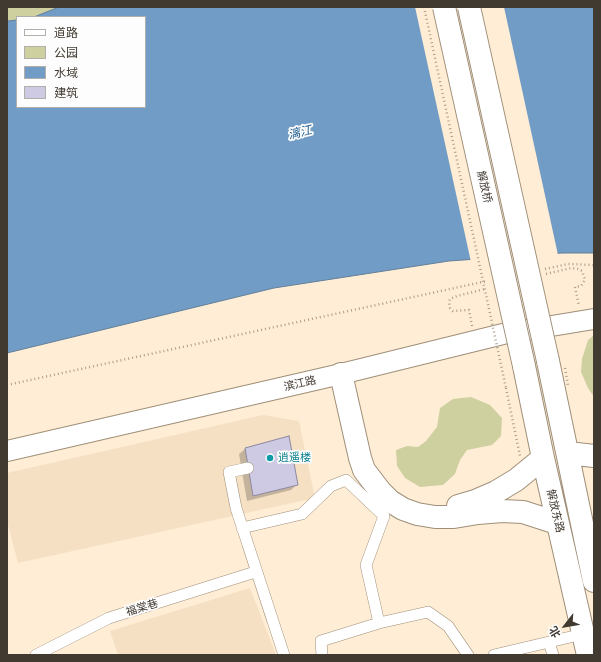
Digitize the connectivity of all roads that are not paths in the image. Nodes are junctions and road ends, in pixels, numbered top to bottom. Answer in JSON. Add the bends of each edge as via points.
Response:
{"nodes":[{"id":1,"x":444,"y":7,"type":"edge"},
{"id":2,"x":469,"y":7,"type":"edge"},
{"id":3,"x":594,"y":319,"type":"edge"},
{"id":4,"x":524,"y":366,"type":"joint"},
{"id":5,"x":346,"y":373,"type":"junction"},
{"id":6,"x":7,"y":451,"type":"edge"},
{"id":7,"x":568,"y":453,"type":"junction"},
{"id":8,"x":594,"y":456,"type":"edge"},
{"id":9,"x":543,"y":458,"type":"junction"},
{"id":10,"x":248,"y":468,"type":"dead end"},
{"id":11,"x":587,"y":508,"type":"edge"},
{"id":12,"x":557,"y":523,"type":"junction"},
{"id":13,"x":242,"y":528,"type":"junction"},
{"id":14,"x":252,"y":573,"type":"dead end"},
{"id":15,"x":594,"y":581,"type":"edge"},
{"id":16,"x":379,"y":623,"type":"junction"},
{"id":17,"x":583,"y":634,"type":"junction"},
{"id":18,"x":549,"y":642,"type":"junction"},
{"id":19,"x":36,"y":655,"type":"edge"},
{"id":20,"x":284,"y":655,"type":"edge"},
{"id":21,"x":322,"y":655,"type":"edge"},
{"id":22,"x":468,"y":655,"type":"edge"},
{"id":23,"x":494,"y":655,"type":"edge"},
{"id":24,"x":552,"y":655,"type":"edge"},
{"id":25,"x":588,"y":655,"type":"edge"}],
"edges":[{"from":1,"to":4,"type":"main road","name":"解放桥","bridge":true},
{"from":2,"to":7,"type":"main road","bridge":true},
{"from":3,"to":5,"type":"main road","name":"滨江路","via":[[503,334]]},
{"from":4,"to":9,"type":"main road","name":"解放东路"},
{"from":5,"to":6,"type":"main road","name":"滨江路"},
{"from":5,"to":9,"type":"main road","via":[[368,451],[377,472],[385,483],[420,504],[453,507],[475,502],[496,492]]},
{"from":5,"to":12,"type":"main road","via":[[364,470],[390,501],[417,514],[435,517],[502,511],[523,512]]},
{"from":7,"to":8,"type":"main road"},
{"from":7,"to":11,"type":"main road"},
{"from":9,"to":12,"type":"main road","name":"解放东路"},
{"from":10,"to":13,"type":"street","via":[[229,472]]},
{"from":11,"to":15,"type":"main road"},
{"from":12,"to":17,"type":"main road","name":"解放东路"},
{"from":13,"to":16,"type":"street","via":[[302,514],[331,486],[346,480],[384,516],[366,565]]},
{"from":13,"to":20,"type":"street"},
{"from":14,"to":19,"type":"street","name":"福棠巷","via":[[109,618]]},
{"from":16,"to":21,"type":"street","via":[[321,641]]},
{"from":16,"to":22,"type":"street","via":[[428,612],[448,626]]},
{"from":17,"to":18,"type":"street"},
{"from":17,"to":25,"type":"main road","name":"解放东路"},
{"from":18,"to":23,"type":"street"},
{"from":18,"to":24,"type":"street"}]}
